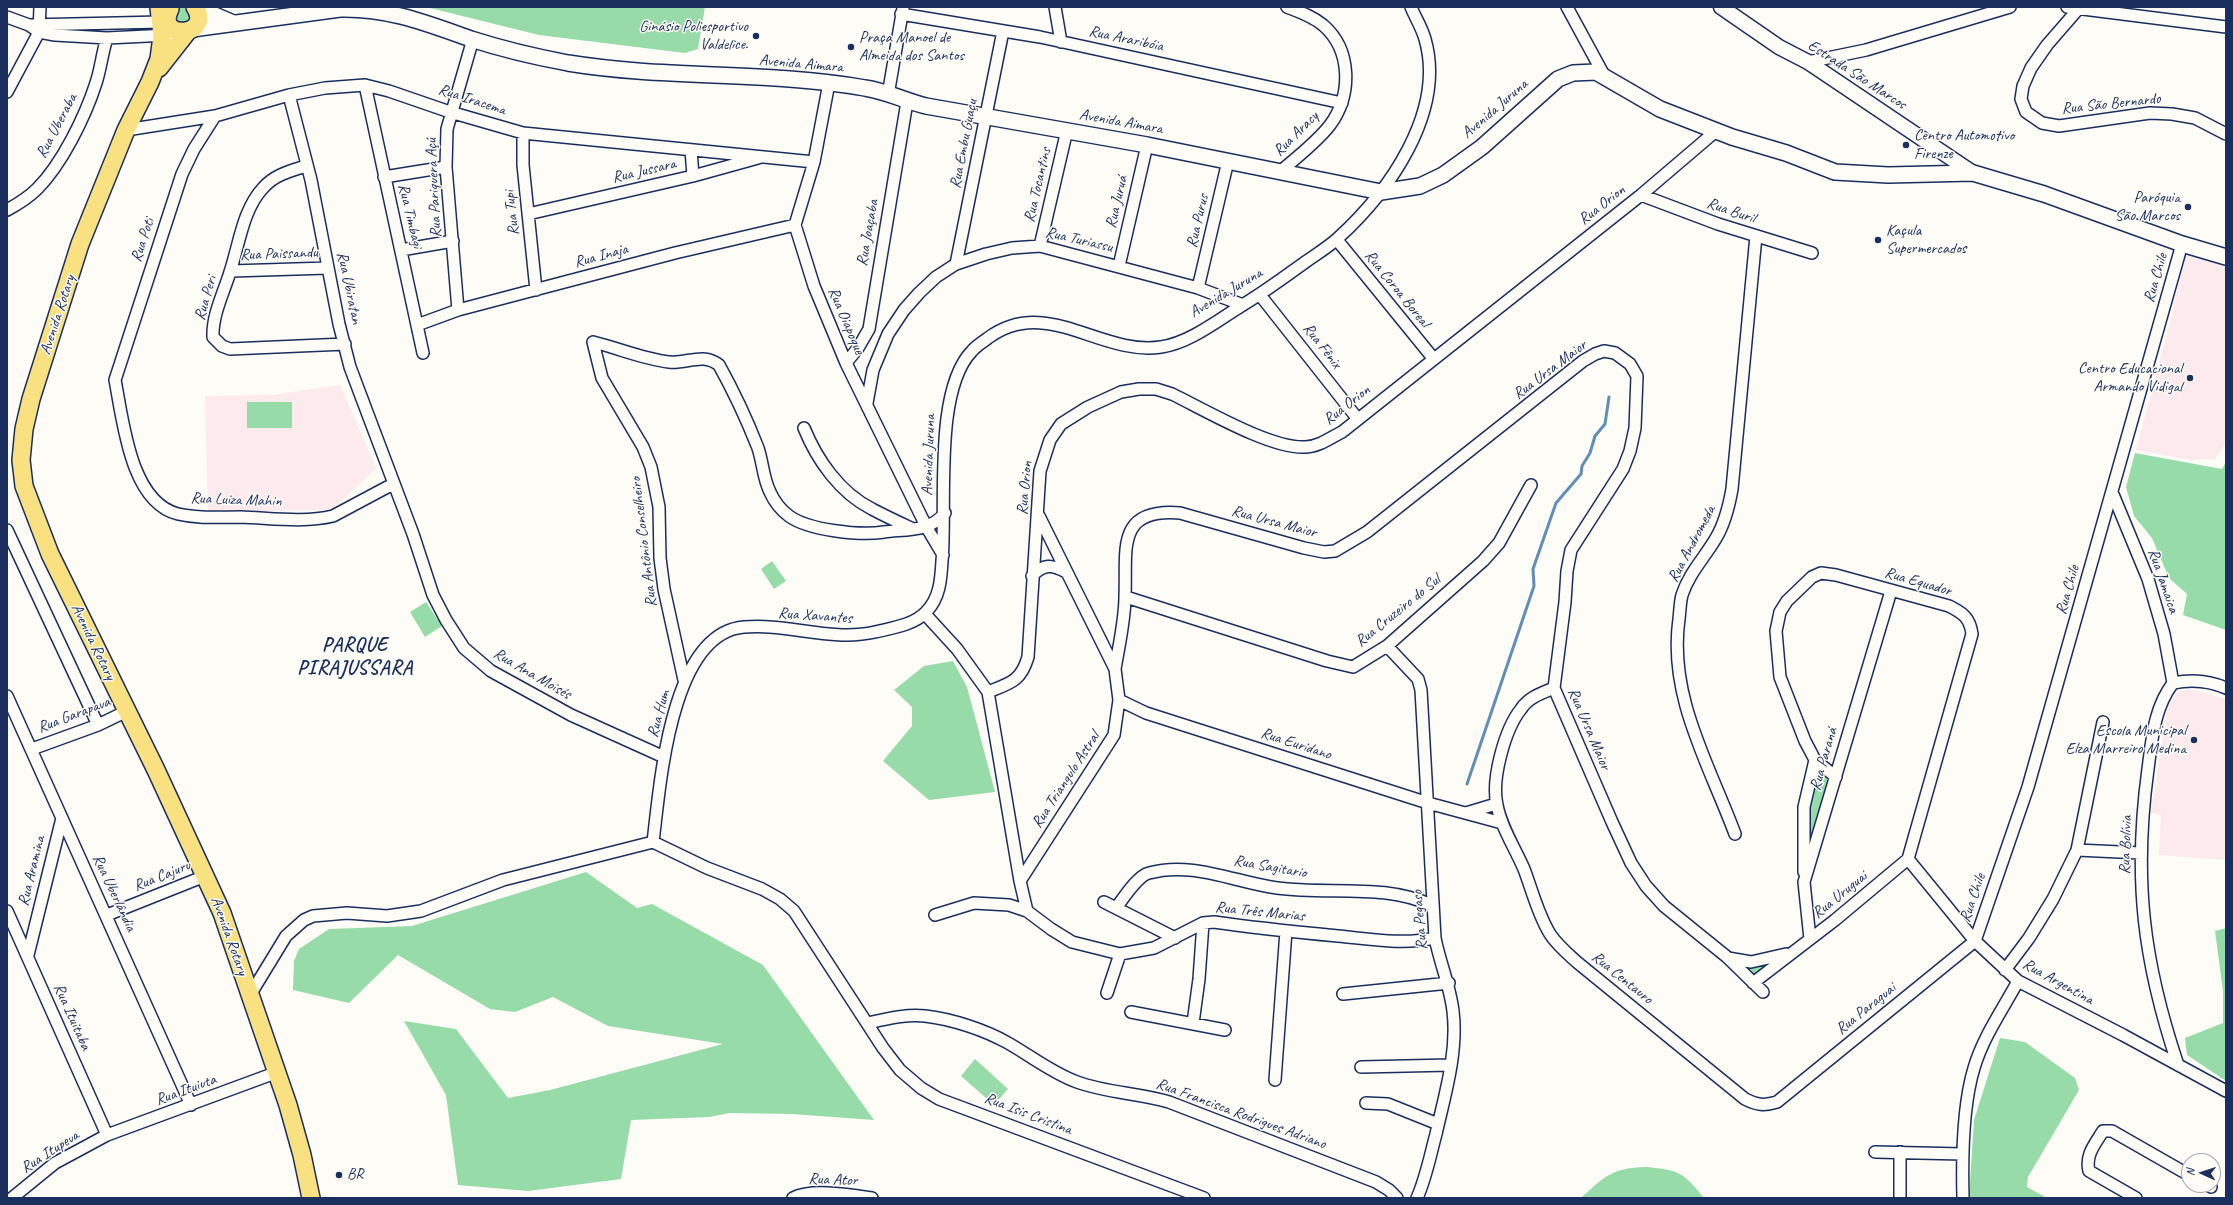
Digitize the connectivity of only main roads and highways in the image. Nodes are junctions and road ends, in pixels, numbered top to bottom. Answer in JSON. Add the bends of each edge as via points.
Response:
{"nodes":[{"id":1,"x":171,"y":7,"type":"edge"},
{"id":2,"x":196,"y":7,"type":"edge"},
{"id":3,"x":161,"y":21,"type":"edge"},
{"id":4,"x":238,"y":24,"type":"junction"},
{"id":5,"x":187,"y":31,"type":"junction"},
{"id":6,"x":150,"y":82,"type":"junction"},
{"id":7,"x":1381,"y":192,"type":"joint"},
{"id":8,"x":2226,"y":257,"type":"edge"},
{"id":9,"x":311,"y":1198,"type":"edge"}],
"edges":[{"from":1,"to":5,"type":"main road","via":[[167,15],[170,25]]},
{"from":2,"to":4,"type":"main road","via":[[225,21]]},
{"from":2,"to":5,"type":"main road","via":[[198,20]]},
{"from":3,"to":6,"type":"main road","name":"Avenida Rotary","via":[[161,52]]},
{"from":4,"to":5,"type":"main road","name":"Avenida Aimara"},
{"from":4,"to":7,"type":"main road","name":"Avenida Aimara","via":[[340,9],[364,9],[405,16],[472,39],[567,62],[634,72],[829,83],[867,88],[907,102],[1067,130]]},
{"from":5,"to":6,"type":"main road","name":"Avenida Rotary"},
{"from":6,"to":9,"type":"main road","name":"Avenida Rotary","via":[[126,130],[73,266],[31,399],[24,429],[21,460],[24,486],[50,554],[128,711],[222,913],[288,1105]]},
{"from":7,"to":8,"type":"main road","name":"Avenida Juruna","via":[[1420,186],[1444,175],[1482,147],[1558,79],[1573,73],[1596,72],[1660,109],[1835,172],[1888,175],[1973,173],[2044,194],[2182,244]]}]}
